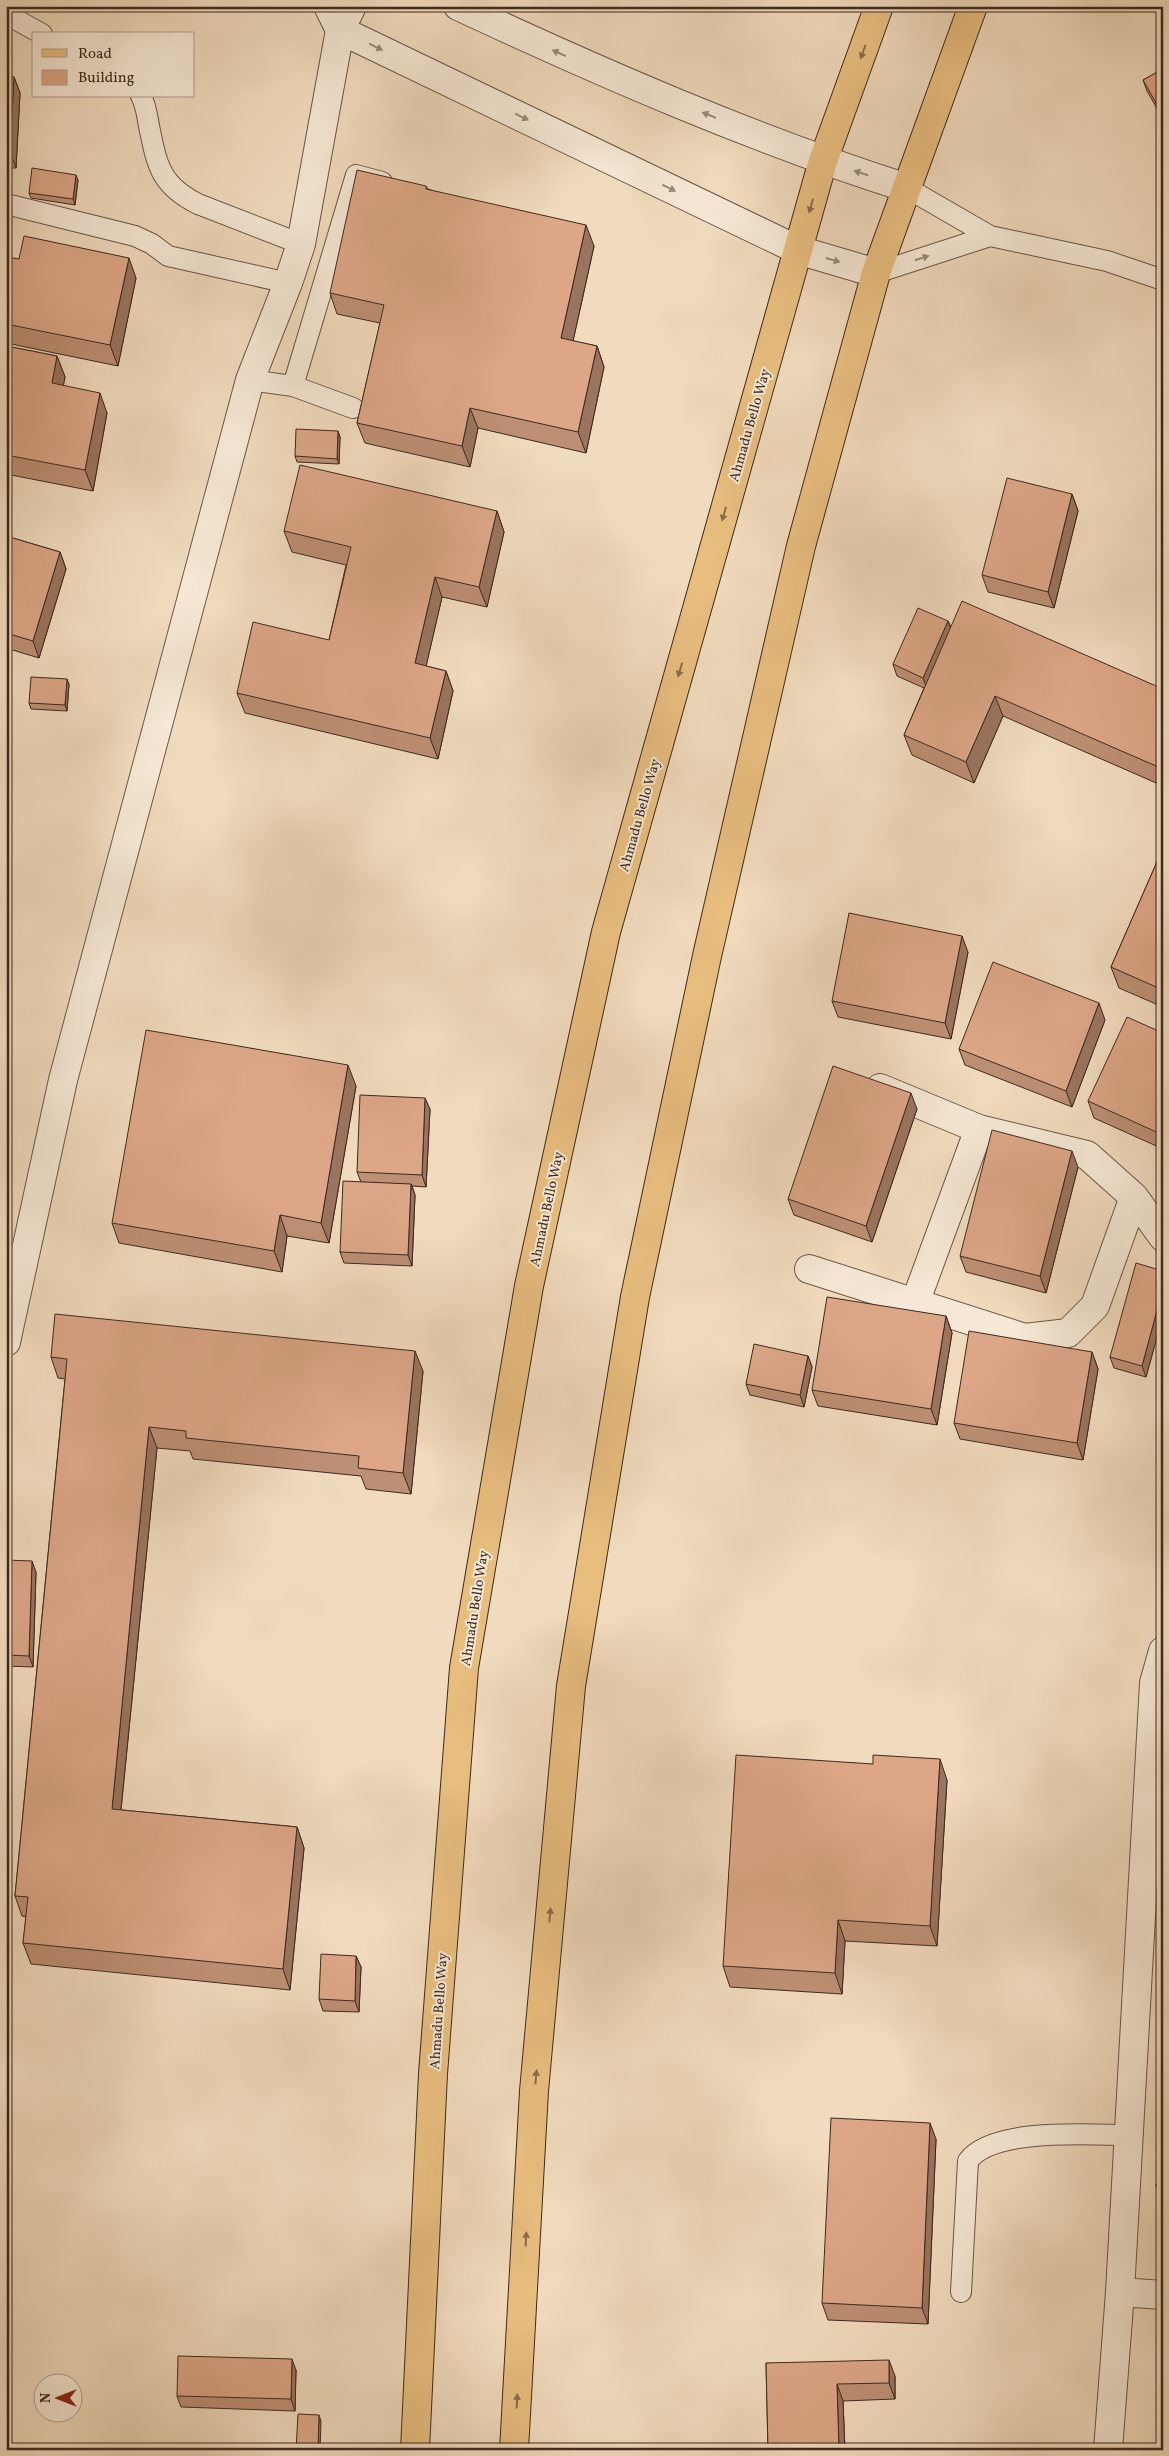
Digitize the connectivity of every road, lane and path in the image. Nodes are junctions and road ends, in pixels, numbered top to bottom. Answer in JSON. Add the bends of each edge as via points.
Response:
{"nodes":[{"id":1,"x":458,"y":6,"type":"edge"},
{"id":2,"x":879,"y":6,"type":"edge"},
{"id":3,"x":973,"y":6,"type":"edge"},
{"id":4,"x":6,"y":14,"type":"edge"},
{"id":5,"x":340,"y":14,"type":"edge"},
{"id":6,"x":38,"y":32,"type":"edge"},
{"id":7,"x":142,"y":98,"type":"edge"},
{"id":8,"x":823,"y":161,"type":"junction"},
{"id":9,"x":404,"y":187,"type":"edge"},
{"id":10,"x":907,"y":188,"type":"junction"},
{"id":11,"x":6,"y":204,"type":"edge"},
{"id":12,"x":990,"y":236,"type":"junction"},
{"id":13,"x":301,"y":244,"type":"junction"},
{"id":14,"x":798,"y":250,"type":"junction"},
{"id":15,"x":876,"y":272,"type":"junction"},
{"id":16,"x":1163,"y":280,"type":"edge"},
{"id":17,"x":288,"y":283,"type":"junction"},
{"id":18,"x":250,"y":380,"type":"junction"},
{"id":19,"x":294,"y":386,"type":"junction"},
{"id":20,"x":353,"y":408,"type":"dead end"},
{"id":21,"x":862,"y":1080,"type":"edge"},
{"id":22,"x":979,"y":1129,"type":"junction"},
{"id":23,"x":1134,"y":1197,"type":"junction"},
{"id":24,"x":1163,"y":1237,"type":"edge"},
{"id":25,"x":810,"y":1269,"type":"dead end"},
{"id":26,"x":915,"y":1303,"type":"junction"},
{"id":27,"x":6,"y":1342,"type":"edge"},
{"id":28,"x":1163,"y":1650,"type":"edge"},
{"id":29,"x":1129,"y":2134,"type":"junction"},
{"id":30,"x":960,"y":2292,"type":"dead end"},
{"id":31,"x":1120,"y":2292,"type":"junction"},
{"id":32,"x":1163,"y":2295,"type":"edge"},
{"id":33,"x":415,"y":2450,"type":"edge"},
{"id":34,"x":514,"y":2450,"type":"edge"},
{"id":35,"x":1108,"y":2450,"type":"edge"}],
"edges":[{"from":8,"to":1,"type":"street","one_way":true,"via":[[564,56]]},
{"from":2,"to":8,"type":"main road","name":"Ahmadu Bello Way","one_way":true},
{"from":3,"to":10,"type":"main road"},
{"from":4,"to":6,"type":"lane"},
{"from":5,"to":13,"type":"street"},
{"from":5,"to":14,"type":"street","one_way":true},
{"from":7,"to":13,"type":"lane","via":[[164,180],[182,196],[198,204]]},
{"from":10,"to":8,"type":"street","one_way":true},
{"from":8,"to":14,"type":"main road","name":"Ahmadu Bello Way","one_way":true},
{"from":9,"to":19,"type":"lane","via":[[356,175]]},
{"from":10,"to":12,"type":"lane"},
{"from":10,"to":15,"type":"main road"},
{"from":11,"to":17,"type":"lane","via":[[135,236],[168,256]]},
{"from":15,"to":12,"type":"lane","one_way":true},
{"from":12,"to":16,"type":"lane","via":[[1107,261]]},
{"from":13,"to":17,"type":"street"},
{"from":14,"to":15,"type":"street","one_way":true},
{"from":14,"to":33,"type":"main road","name":"Ahmadu Bello Way","one_way":true,"via":[[606,932],[529,1286],[474,1601],[464,1668],[433,2074]]},
{"from":34,"to":15,"type":"main road","one_way":true,"via":[[534,2091],[571,1686],[635,1297],[707,956],[801,546]]},
{"from":17,"to":18,"type":"street"},
{"from":18,"to":19,"type":"lane"},
{"from":18,"to":27,"type":"street","via":[[63,1080]]},
{"from":19,"to":20,"type":"lane"},
{"from":21,"to":22,"type":"street"},
{"from":22,"to":23,"type":"street","via":[[1087,1155]]},
{"from":22,"to":26,"type":"street"},
{"from":23,"to":24,"type":"street"},
{"from":23,"to":26,"type":"street","via":[[1095,1306],[1068,1333],[1025,1338]]},
{"from":25,"to":26,"type":"street"},
{"from":28,"to":29,"type":"street","via":[[1154,1683]]},
{"from":29,"to":30,"type":"lane","via":[[1018,2137],[997,2141],[972,2154],[968,2161]]},
{"from":29,"to":31,"type":"street"},
{"from":31,"to":32,"type":"street"},
{"from":31,"to":35,"type":"street"}]}
